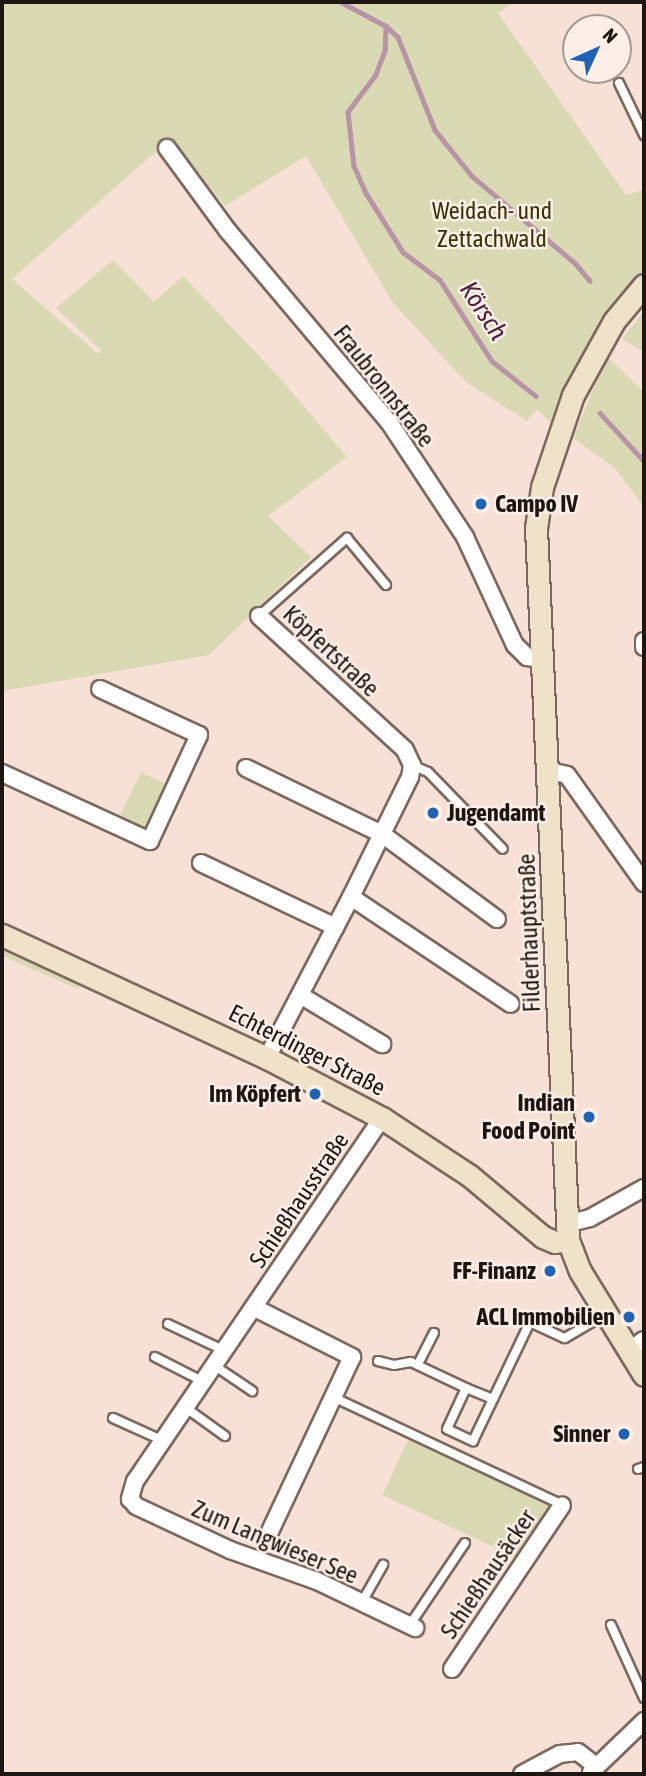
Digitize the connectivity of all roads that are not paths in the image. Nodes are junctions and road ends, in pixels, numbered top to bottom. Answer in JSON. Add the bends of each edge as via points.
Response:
{"nodes":[{"id":1,"x":618,"y":84,"type":"edge"},
{"id":2,"x":644,"y":135,"type":"edge"},
{"id":3,"x":167,"y":148,"type":"dead end"},
{"id":4,"x":644,"y":285,"type":"edge"},
{"id":5,"x":386,"y":585,"type":"dead end"},
{"id":6,"x":259,"y":616,"type":"joint"},
{"id":7,"x":644,"y":641,"type":"edge"},
{"id":8,"x":644,"y":647,"type":"edge"},
{"id":9,"x":542,"y":659,"type":"junction"},
{"id":10,"x":100,"y":689,"type":"dead end"},
{"id":11,"x":412,"y":765,"type":"junction"},
{"id":12,"x":246,"y":768,"type":"dead end"},
{"id":13,"x":550,"y":771,"type":"junction"},
{"id":14,"x":2,"y":773,"type":"edge"},
{"id":15,"x":382,"y":834,"type":"junction"},
{"id":16,"x":503,"y":849,"type":"dead end"},
{"id":17,"x":201,"y":863,"type":"dead end"},
{"id":18,"x":644,"y":883,"type":"edge"},
{"id":19,"x":351,"y":897,"type":"junction"},
{"id":20,"x":497,"y":919,"type":"dead end"},
{"id":21,"x":336,"y":927,"type":"junction"},
{"id":22,"x":2,"y":935,"type":"edge"},
{"id":23,"x":300,"y":995,"type":"junction"},
{"id":24,"x":511,"y":1004,"type":"dead end"},
{"id":25,"x":382,"y":1044,"type":"dead end"},
{"id":26,"x":267,"y":1058,"type":"junction"},
{"id":27,"x":382,"y":1118,"type":"junction"},
{"id":28,"x":644,"y":1188,"type":"edge"},
{"id":29,"x":567,"y":1232,"type":"junction"},
{"id":30,"x":255,"y":1308,"type":"junction"},
{"id":31,"x":606,"y":1313,"type":"junction"},
{"id":32,"x":168,"y":1324,"type":"dead end"},
{"id":33,"x":434,"y":1333,"type":"dead end"},
{"id":34,"x":637,"y":1345,"type":"edge"},
{"id":35,"x":226,"y":1351,"type":"junction"},
{"id":36,"x":155,"y":1357,"type":"dead end"},
{"id":37,"x":378,"y":1361,"type":"dead end"},
{"id":38,"x":418,"y":1364,"type":"junction"},
{"id":39,"x":215,"y":1366,"type":"junction"},
{"id":40,"x":644,"y":1375,"type":"edge"},
{"id":41,"x":204,"y":1382,"type":"junction"},
{"id":42,"x":466,"y":1388,"type":"junction"},
{"id":43,"x":252,"y":1391,"type":"dead end"},
{"id":44,"x":334,"y":1397,"type":"junction"},
{"id":45,"x":493,"y":1399,"type":"junction"},
{"id":46,"x":186,"y":1408,"type":"junction"},
{"id":47,"x":113,"y":1418,"type":"dead end"},
{"id":48,"x":225,"y":1436,"type":"dead end"},
{"id":49,"x":164,"y":1441,"type":"junction"},
{"id":50,"x":130,"y":1489,"type":"joint"},
{"id":51,"x":562,"y":1504,"type":"joint"},
{"id":52,"x":270,"y":1531,"type":"dead end"},
{"id":53,"x":464,"y":1543,"type":"dead end"},
{"id":54,"x":383,"y":1565,"type":"dead end"},
{"id":55,"x":362,"y":1603,"type":"junction"},
{"id":56,"x":611,"y":1625,"type":"dead end"},
{"id":57,"x":412,"y":1627,"type":"joint"},
{"id":58,"x":452,"y":1669,"type":"dead end"},
{"id":59,"x":644,"y":1698,"type":"edge"},
{"id":60,"x":644,"y":1721,"type":"edge"},
{"id":61,"x":593,"y":1770,"type":"edge"},
{"id":62,"x":522,"y":1774,"type":"edge"}],
"edges":[{"from":1,"to":2,"type":"lane"},
{"from":3,"to":9,"type":"street","name":"Fraubronnstraße","via":[[228,232],[389,422],[465,537],[515,645],[527,657]]},
{"from":4,"to":9,"type":"main road","name":"Filderhauptstraße","via":[[591,359],[548,464],[536,527]]},
{"from":5,"to":6,"type":"lane","name":"Köpfertstraße","via":[[347,538]]},
{"from":6,"to":11,"type":"street","name":"Köpfertstraße","via":[[405,750]]},
{"from":7,"to":8,"type":"street"},
{"from":9,"to":13,"type":"main road","name":"Filderhauptstraße"},
{"from":10,"to":14,"type":"street","via":[[199,735],[150,841]]},
{"from":11,"to":15,"type":"street"},
{"from":11,"to":16,"type":"lane","via":[[428,772]]},
{"from":12,"to":15,"type":"street"},
{"from":13,"to":18,"type":"street","via":[[567,775]]},
{"from":13,"to":29,"type":"main road","name":"Filderhauptstraße"},
{"from":15,"to":19,"type":"street"},
{"from":15,"to":20,"type":"street"},
{"from":17,"to":21,"type":"street"},
{"from":19,"to":21,"type":"street"},
{"from":19,"to":24,"type":"street"},
{"from":21,"to":23,"type":"street"},
{"from":22,"to":26,"type":"main road","name":"Echterdinger Straße"},
{"from":23,"to":25,"type":"street"},
{"from":23,"to":26,"type":"street"},
{"from":26,"to":27,"type":"main road","name":"Echterdinger Straße"},
{"from":27,"to":29,"type":"main road","name":"Echterdinger Straße","via":[[461,1170],[543,1237]]},
{"from":27,"to":30,"type":"street","name":"Schießhausstraße"},
{"from":28,"to":29,"type":"street"},
{"from":29,"to":31,"type":"main road","name":"Filderhauptstraße","via":[[580,1271]]},
{"from":30,"to":35,"type":"street","name":"Schießhausstraße"},
{"from":30,"to":44,"type":"street","via":[[352,1357]]},
{"from":31,"to":34,"type":"main road","name":"Filderhauptstraße"},
{"from":31,"to":45,"type":"lane","via":[[565,1338],[530,1322]]},
{"from":32,"to":35,"type":"lane"},
{"from":33,"to":38,"type":"lane"},
{"from":34,"to":40,"type":"main road","name":"Filderhauptstraße"},
{"from":35,"to":39,"type":"street","name":"Schießhausstraße"},
{"from":36,"to":41,"type":"lane"},
{"from":37,"to":38,"type":"lane"},
{"from":38,"to":42,"type":"lane"},
{"from":39,"to":41,"type":"street","name":"Schießhausstraße"},
{"from":39,"to":43,"type":"lane"},
{"from":41,"to":46,"type":"street","name":"Schießhausstraße"},
{"from":42,"to":45,"type":"lane"},
{"from":42,"to":45,"type":"lane","via":[[447,1429],[473,1441]]},
{"from":44,"to":51,"type":"lane"},
{"from":44,"to":52,"type":"street"},
{"from":46,"to":48,"type":"lane"},
{"from":46,"to":49,"type":"street","name":"Schießhausstraße"},
{"from":47,"to":49,"type":"lane"},
{"from":49,"to":50,"type":"street","name":"Schießhausstraße"},
{"from":50,"to":55,"type":"street","name":"Zum Langwieser See","via":[[136,1506]]},
{"from":51,"to":58,"type":"street","name":"Schießhausäcker"},
{"from":53,"to":57,"type":"lane"},
{"from":54,"to":55,"type":"lane"},
{"from":55,"to":57,"type":"street","name":"Zum Langwieser See"},
{"from":56,"to":59,"type":"lane"},
{"from":60,"to":61,"type":"street"},
{"from":61,"to":62,"type":"street","via":[[578,1752],[560,1754]]}]}
